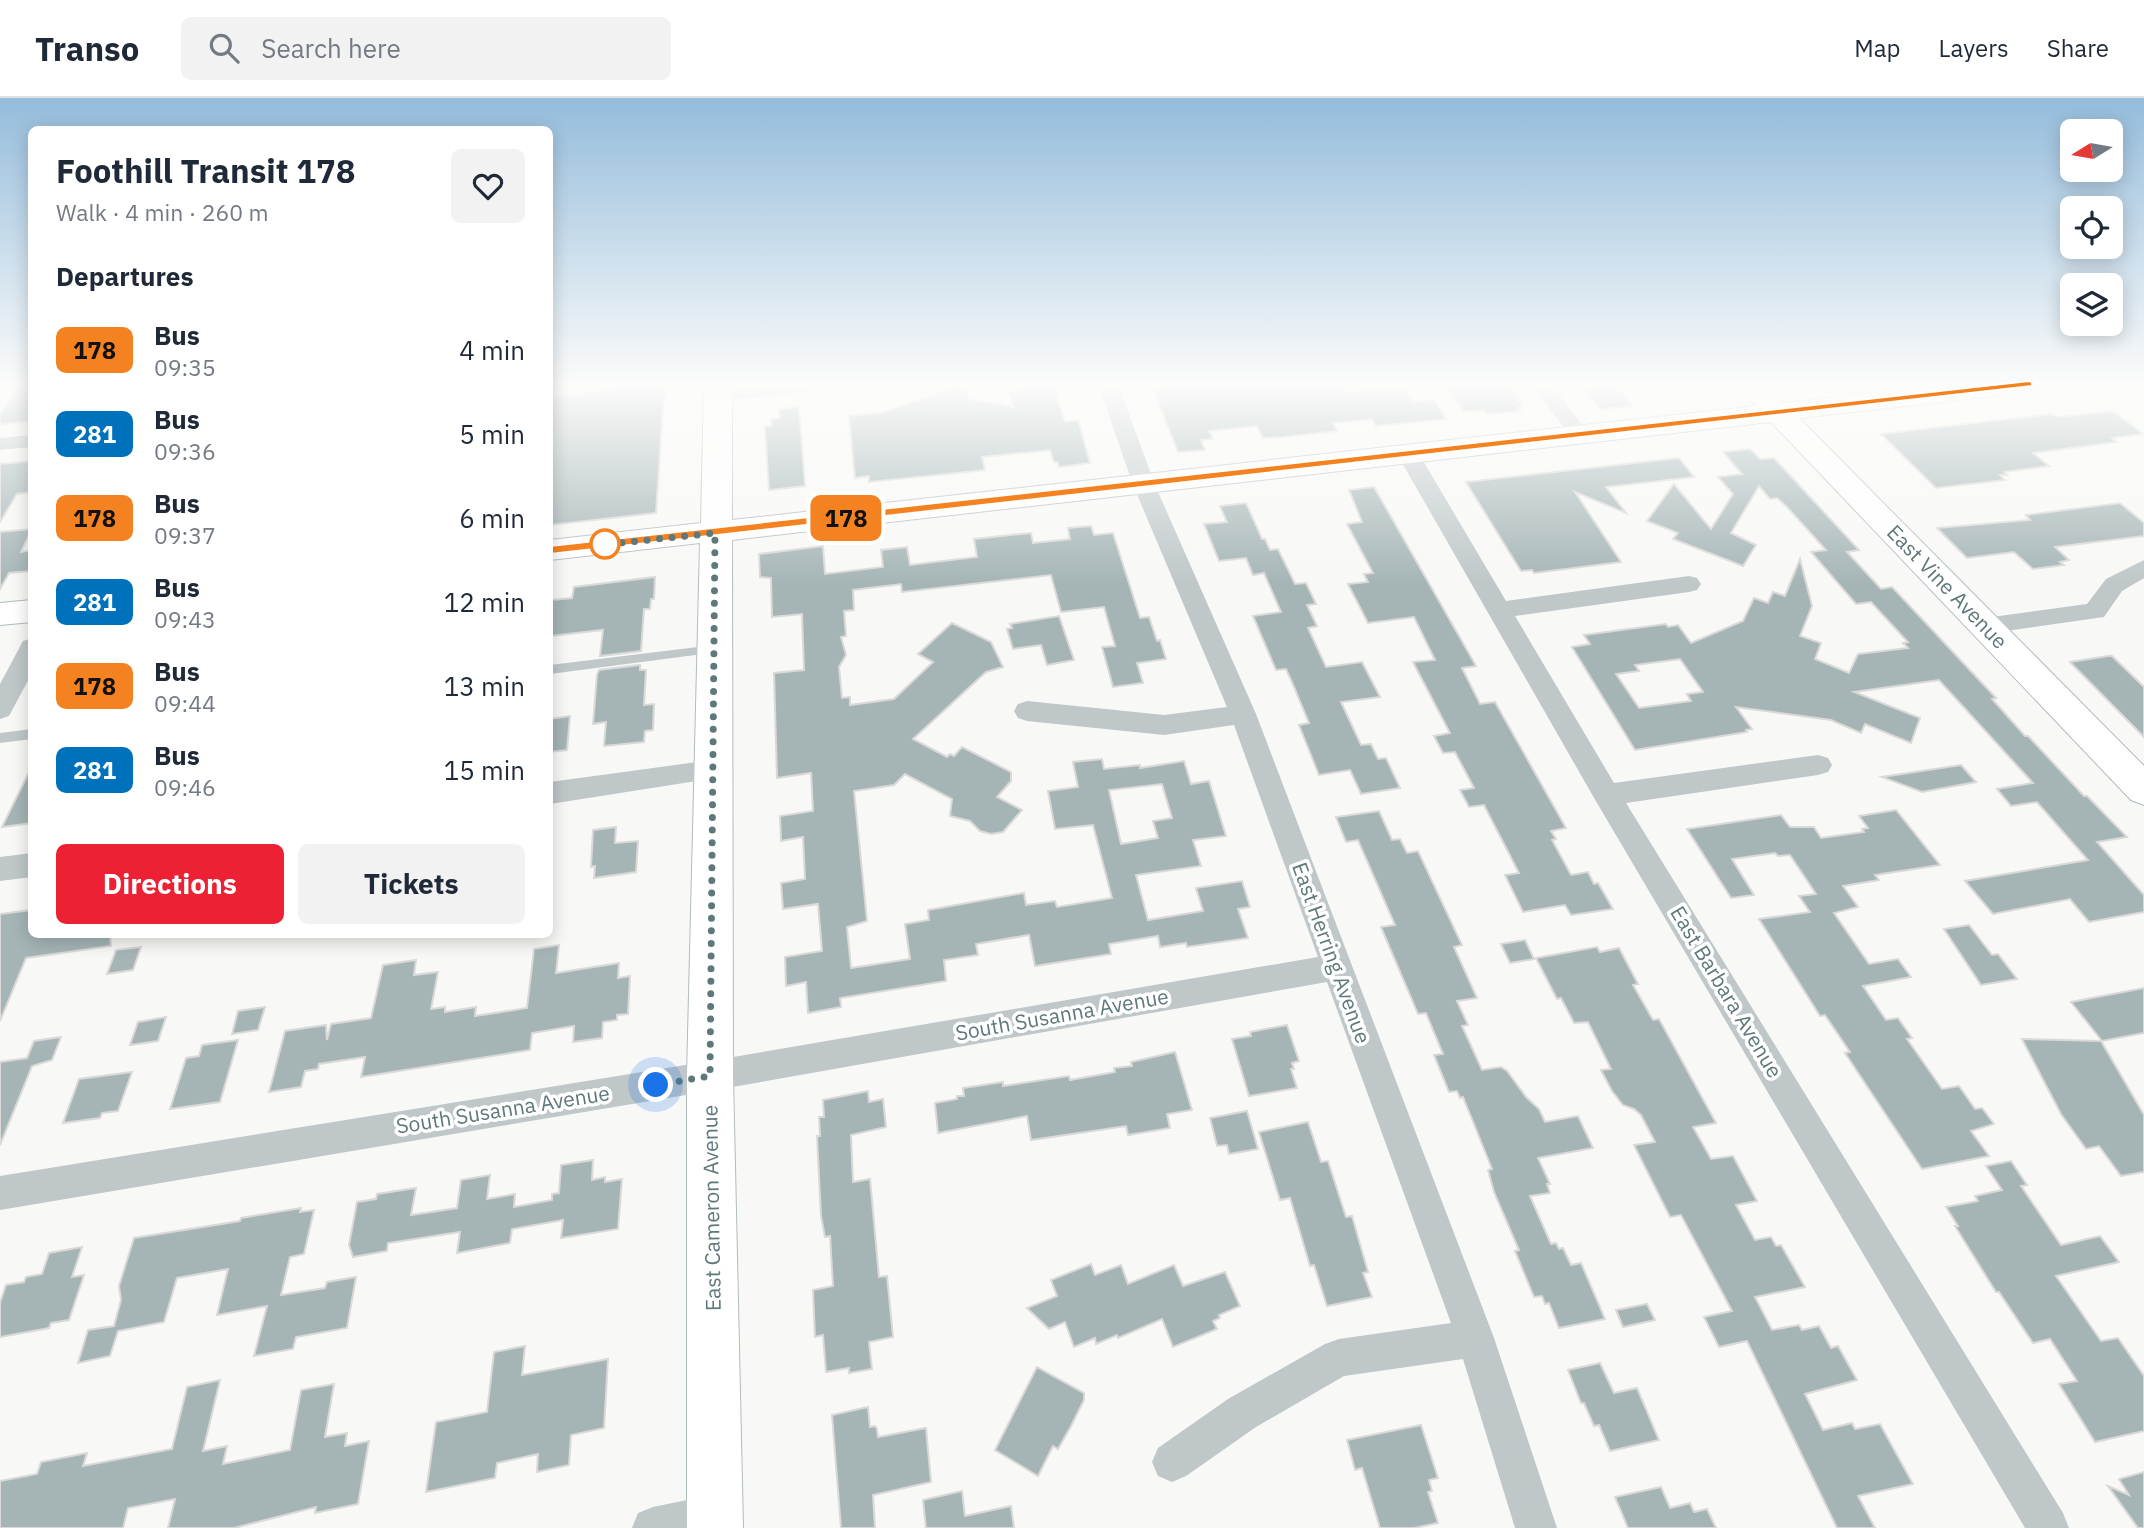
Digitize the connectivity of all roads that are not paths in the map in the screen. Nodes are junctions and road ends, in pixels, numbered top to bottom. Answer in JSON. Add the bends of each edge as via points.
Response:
{"nodes":[{"id":1,"x":717,"y":451,"type":"edge"},
{"id":2,"x":1132,"y":451,"type":"edge"},
{"id":3,"x":1436,"y":451,"type":"edge"},
{"id":4,"x":1815,"y":451,"type":"edge"},
{"id":5,"x":1408,"y":454,"type":"junction"},
{"id":6,"x":1144,"y":485,"type":"junction"},
{"id":7,"x":715,"y":533,"type":"junction"},
{"id":8,"x":553,"y":550,"type":"edge"},
{"id":9,"x":2144,"y":568,"type":"edge"},
{"id":10,"x":1689,"y":584,"type":"dead end"},
{"id":11,"x":1499,"y":610,"type":"junction"},
{"id":12,"x":28,"y":611,"type":"edge"},
{"id":13,"x":0,"y":614,"type":"edge"},
{"id":14,"x":1985,"y":626,"type":"junction"},
{"id":15,"x":714,"y":649,"type":"junction"},
{"id":16,"x":28,"y":655,"type":"edge"},
{"id":17,"x":553,"y":670,"type":"edge"},
{"id":18,"x":0,"y":709,"type":"edge"},
{"id":19,"x":1027,"y":711,"type":"dead end"},
{"id":20,"x":1243,"y":714,"type":"junction"},
{"id":21,"x":28,"y":734,"type":"edge"},
{"id":22,"x":0,"y":738,"type":"edge"},
{"id":23,"x":1818,"y":765,"type":"dead end"},
{"id":24,"x":712,"y":770,"type":"junction"},
{"id":25,"x":2144,"y":790,"type":"edge"},
{"id":26,"x":553,"y":793,"type":"edge"},
{"id":27,"x":1607,"y":795,"type":"junction"},
{"id":28,"x":28,"y":866,"type":"edge"},
{"id":29,"x":0,"y":869,"type":"edge"},
{"id":30,"x":1336,"y":967,"type":"junction"},
{"id":31,"x":710,"y":1076,"type":"junction"},
{"id":32,"x":0,"y":1193,"type":"edge"},
{"id":33,"x":1475,"y":1338,"type":"junction"},
{"id":34,"x":1172,"y":1462,"type":"dead end"},
{"id":35,"x":715,"y":1521,"type":"edge"},
{"id":36,"x":653,"y":1528,"type":"edge"},
{"id":37,"x":1536,"y":1528,"type":"edge"},
{"id":38,"x":2048,"y":1528,"type":"edge"}],
"edges":[{"from":1,"to":7,"type":"main road","name":"East Cameron Avenue"},
{"from":2,"to":6,"type":"street","name":"East Herring Avenue"},
{"from":3,"to":5,"type":"main road"},
{"from":4,"to":14,"type":"main road","name":"East Vine Avenue"},
{"from":5,"to":6,"type":"main road"},
{"from":5,"to":11,"type":"street","name":"East Barbara Avenue"},
{"from":6,"to":7,"type":"main road"},
{"from":6,"to":20,"type":"street","name":"East Herring Avenue"},
{"from":7,"to":8,"type":"main road"},
{"from":7,"to":15,"type":"main road","name":"East Cameron Avenue"},
{"from":9,"to":14,"type":"street","via":[[2114,584],[2095,611]]},
{"from":10,"to":11,"type":"street"},
{"from":11,"to":27,"type":"street","name":"East Barbara Avenue"},
{"from":12,"to":13,"type":"main road"},
{"from":14,"to":25,"type":"main road","name":"East Vine Avenue"},
{"from":15,"to":17,"type":"lane"},
{"from":15,"to":24,"type":"main road","name":"East Cameron Avenue"},
{"from":16,"to":18,"type":"street"},
{"from":19,"to":20,"type":"street","via":[[1164,725]]},
{"from":20,"to":30,"type":"street","name":"East Herring Avenue"},
{"from":21,"to":22,"type":"lane"},
{"from":23,"to":27,"type":"street"},
{"from":24,"to":26,"type":"street"},
{"from":24,"to":31,"type":"main road","name":"East Cameron Avenue"},
{"from":27,"to":38,"type":"street","name":"East Barbara Avenue"},
{"from":28,"to":29,"type":"street"},
{"from":30,"to":31,"type":"street","name":"South Susanna Avenue"},
{"from":30,"to":33,"type":"street","name":"East Herring Avenue"},
{"from":31,"to":32,"type":"street","name":"South Susanna Avenue"},
{"from":31,"to":35,"type":"main road","name":"East Cameron Avenue"},
{"from":33,"to":34,"type":"street","via":[[1339,1358],[1242,1413]]},
{"from":33,"to":37,"type":"street","name":"East Herring Avenue"},
{"from":35,"to":36,"type":"street"}]}
